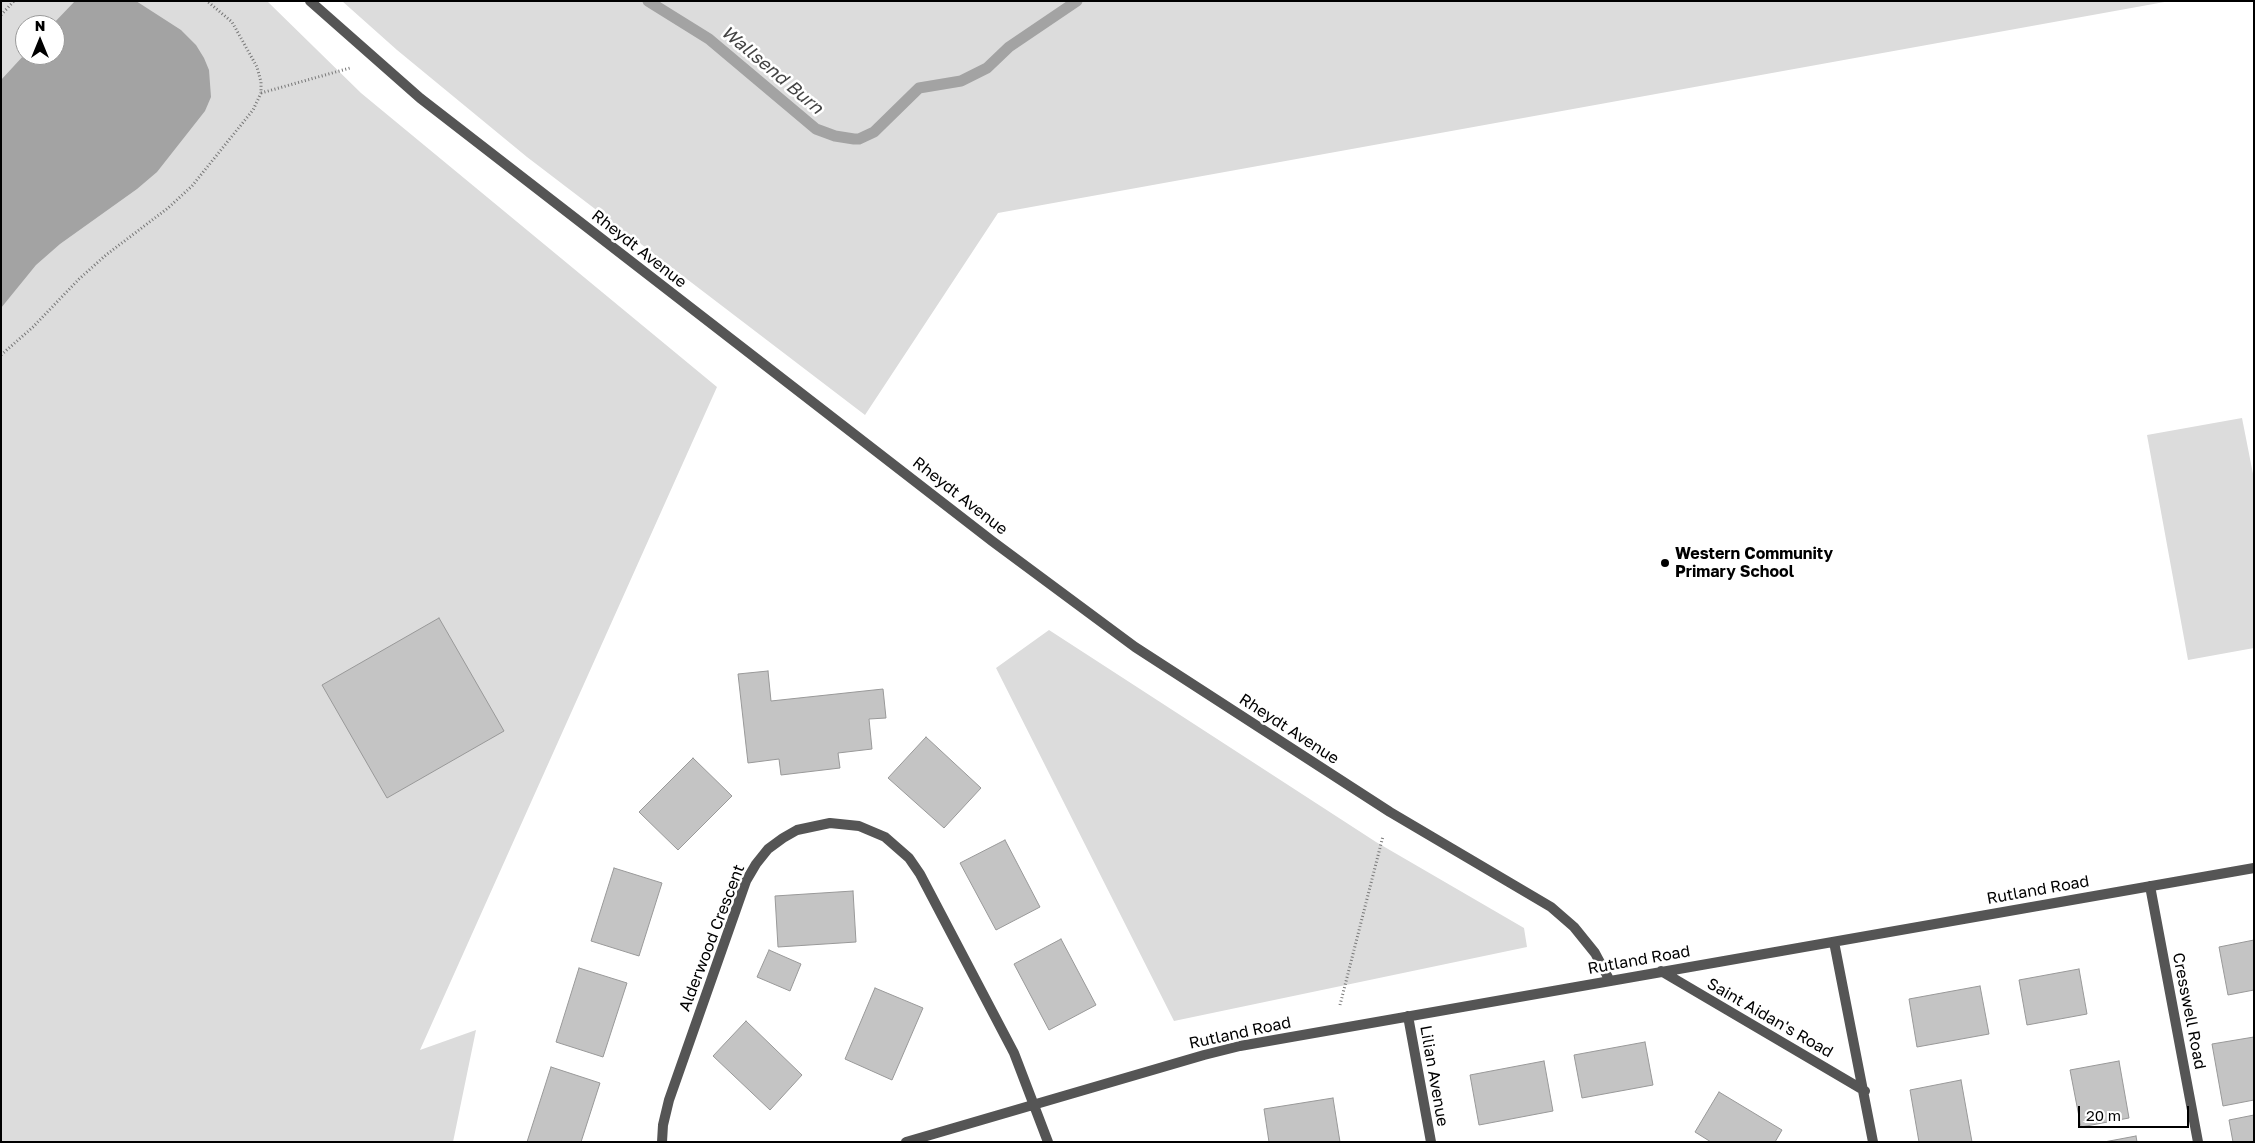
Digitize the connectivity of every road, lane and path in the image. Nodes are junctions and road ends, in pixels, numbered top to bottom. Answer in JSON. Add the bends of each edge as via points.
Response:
{"nodes":[{"id":1,"x":14,"y":1,"type":"edge"},
{"id":2,"x":207,"y":1,"type":"edge"},
{"id":3,"x":310,"y":1,"type":"edge"},
{"id":4,"x":1,"y":15,"type":"edge"},
{"id":5,"x":376,"y":61,"type":"junction"},
{"id":6,"x":261,"y":93,"type":"junction"},
{"id":7,"x":1,"y":355,"type":"edge"},
{"id":8,"x":1390,"y":812,"type":"junction"},
{"id":9,"x":2254,"y":868,"type":"edge"},
{"id":10,"x":2150,"y":886,"type":"junction"},
{"id":11,"x":1834,"y":942,"type":"junction"},
{"id":12,"x":1661,"y":972,"type":"junction"},
{"id":13,"x":1610,"y":981,"type":"junction"},
{"id":14,"x":1408,"y":1016,"type":"junction"},
{"id":15,"x":1334,"y":1029,"type":"junction"},
{"id":16,"x":1865,"y":1091,"type":"junction"},
{"id":17,"x":1035,"y":1103,"type":"junction"},
{"id":18,"x":662,"y":1142,"type":"edge"},
{"id":19,"x":906,"y":1142,"type":"edge"},
{"id":20,"x":1048,"y":1142,"type":"edge"},
{"id":21,"x":1431,"y":1142,"type":"edge"},
{"id":22,"x":1873,"y":1142,"type":"edge"},
{"id":23,"x":2198,"y":1142,"type":"edge"}],
"edges":[{"from":1,"to":4,"type":"path"},
{"from":2,"to":6,"type":"path","via":[[232,22],[241,35],[257,66]]},
{"from":3,"to":5,"type":"street","name":"Rheydt Avenue"},
{"from":5,"to":6,"type":"path"},
{"from":5,"to":8,"type":"street","name":"Rheydt Avenue","via":[[984,535],[1119,635]]},
{"from":6,"to":7,"type":"path","via":[[253,110],[192,186],[78,279],[33,327]]},
{"from":8,"to":13,"type":"street","name":"Rheydt Avenue","via":[[1551,907],[1574,927],[1595,953]]},
{"from":8,"to":15,"type":"path"},
{"from":9,"to":10,"type":"street","name":"Rutland Road"},
{"from":10,"to":11,"type":"street","name":"Rutland Road"},
{"from":10,"to":23,"type":"street","name":"Cresswell Road"},
{"from":11,"to":12,"type":"street","name":"Rutland Road"},
{"from":11,"to":16,"type":"street","name":"Saint Aidan's Road"},
{"from":12,"to":13,"type":"street","name":"Rutland Road"},
{"from":12,"to":16,"type":"street","name":"Saint Aidan's Road"},
{"from":13,"to":14,"type":"street","name":"Rutland Road"},
{"from":14,"to":15,"type":"street","name":"Rutland Road"},
{"from":14,"to":21,"type":"street","name":"Lilian Avenue"},
{"from":15,"to":17,"type":"street","name":"Rutland Road","via":[[1204,1055]]},
{"from":16,"to":22,"type":"street","name":"Saint Aidan's Road"},
{"from":17,"to":18,"type":"street","name":"Alderwood Crescent","via":[[1010,1044],[909,858],[886,837],[872,830],[847,823],[830,823],[797,830],[783,838],[768,849],[746,881],[669,1100],[662,1125]]},
{"from":17,"to":19,"type":"street","name":"Rutland Road"},
{"from":17,"to":20,"type":"street","name":"Alderwood Crescent"}]}
